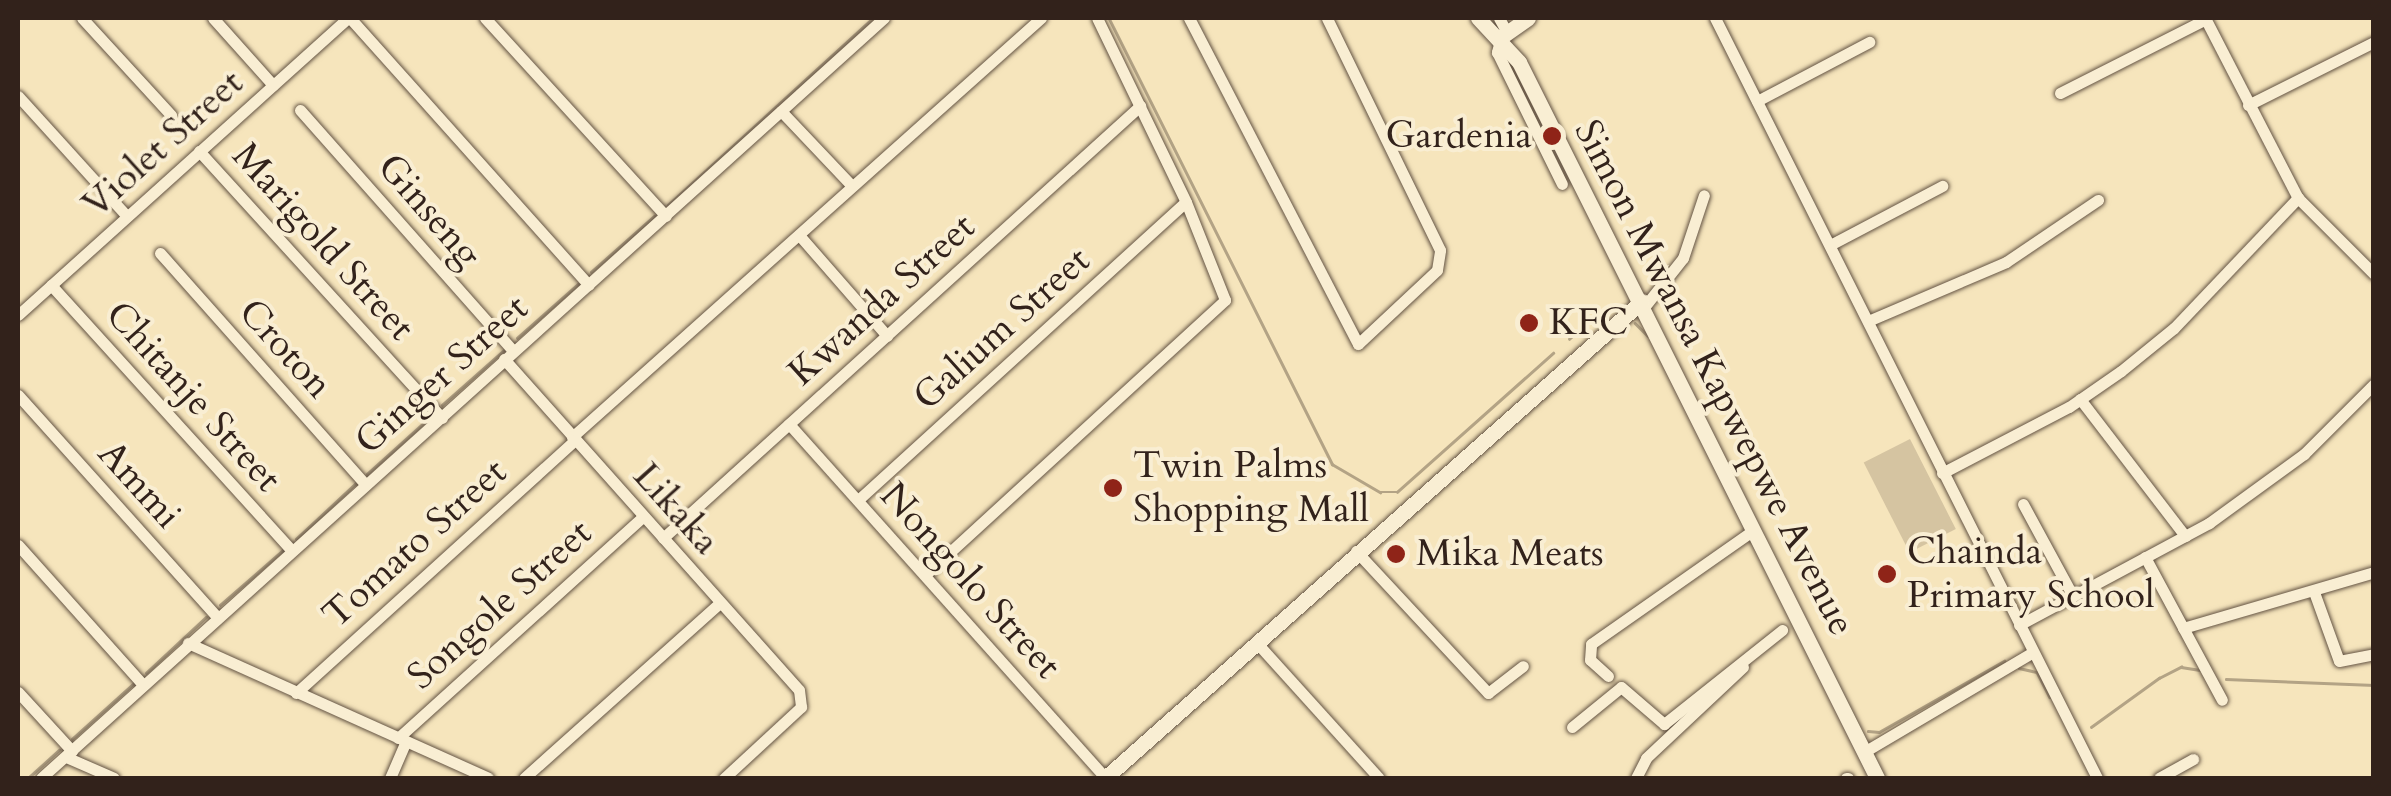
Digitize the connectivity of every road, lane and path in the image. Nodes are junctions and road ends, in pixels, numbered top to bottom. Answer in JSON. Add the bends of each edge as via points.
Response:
{"nodes":[{"id":1,"x":82,"y":18,"type":"edge"},
{"id":2,"x":213,"y":18,"type":"edge"},
{"id":3,"x":349,"y":18,"type":"edge"},
{"id":4,"x":484,"y":18,"type":"edge"},
{"id":5,"x":884,"y":18,"type":"edge"},
{"id":6,"x":1041,"y":18,"type":"edge"},
{"id":7,"x":1097,"y":18,"type":"edge"},
{"id":8,"x":1189,"y":18,"type":"edge"},
{"id":9,"x":1327,"y":18,"type":"edge"},
{"id":10,"x":1478,"y":18,"type":"edge"},
{"id":11,"x":1528,"y":18,"type":"edge"},
{"id":12,"x":1716,"y":18,"type":"edge"},
{"id":13,"x":2206,"y":18,"type":"edge"},
{"id":14,"x":1502,"y":28,"type":"edge"},
{"id":15,"x":1869,"y":42,"type":"dead end"},
{"id":16,"x":2374,"y":42,"type":"edge"},
{"id":17,"x":273,"y":85,"type":"junction"},
{"id":18,"x":2060,"y":93,"type":"dead end"},
{"id":19,"x":18,"y":96,"type":"edge"},
{"id":20,"x":1757,"y":101,"type":"junction"},
{"id":21,"x":2248,"y":105,"type":"junction"},
{"id":22,"x":1140,"y":106,"type":"junction"},
{"id":23,"x":300,"y":110,"type":"dead end"},
{"id":24,"x":781,"y":110,"type":"junction"},
{"id":25,"x":171,"y":116,"type":"dead end"},
{"id":26,"x":199,"y":151,"type":"junction"},
{"id":27,"x":1562,"y":184,"type":"dead end"},
{"id":28,"x":852,"y":186,"type":"junction"},
{"id":29,"x":1942,"y":186,"type":"dead end"},
{"id":30,"x":1704,"y":195,"type":"dead end"},
{"id":31,"x":2298,"y":198,"type":"junction"},
{"id":32,"x":2098,"y":200,"type":"dead end"},
{"id":33,"x":1186,"y":202,"type":"junction"},
{"id":34,"x":127,"y":216,"type":"junction"},
{"id":35,"x":666,"y":216,"type":"junction"},
{"id":36,"x":799,"y":235,"type":"junction"},
{"id":37,"x":1830,"y":245,"type":"junction"},
{"id":38,"x":160,"y":253,"type":"dead end"},
{"id":39,"x":2372,"y":270,"type":"edge"},
{"id":40,"x":51,"y":285,"type":"junction"},
{"id":41,"x":589,"y":285,"type":"junction"},
{"id":42,"x":1644,"y":304,"type":"junction"},
{"id":43,"x":18,"y":315,"type":"edge"},
{"id":44,"x":1868,"y":321,"type":"junction"},
{"id":45,"x":887,"y":336,"type":"junction"},
{"id":46,"x":508,"y":355,"type":"junction"},
{"id":47,"x":2374,"y":384,"type":"edge"},
{"id":48,"x":18,"y":395,"type":"edge"},
{"id":49,"x":2080,"y":399,"type":"junction"},
{"id":50,"x":442,"y":418,"type":"junction"},
{"id":51,"x":789,"y":424,"type":"junction"},
{"id":52,"x":573,"y":439,"type":"junction"},
{"id":53,"x":1942,"y":472,"type":"junction"},
{"id":54,"x":365,"y":484,"type":"junction"},
{"id":55,"x":858,"y":500,"type":"junction"},
{"id":56,"x":2023,"y":504,"type":"dead end"},
{"id":57,"x":643,"y":517,"type":"junction"},
{"id":58,"x":1754,"y":530,"type":"junction"},
{"id":59,"x":2185,"y":536,"type":"junction"},
{"id":60,"x":663,"y":538,"type":"junction"},
{"id":61,"x":18,"y":545,"type":"edge"},
{"id":62,"x":291,"y":550,"type":"junction"},
{"id":63,"x":1356,"y":551,"type":"junction"},
{"id":64,"x":2145,"y":558,"type":"junction"},
{"id":65,"x":2374,"y":572,"type":"edge"},
{"id":66,"x":925,"y":576,"type":"junction"},
{"id":67,"x":2314,"y":592,"type":"junction"},
{"id":68,"x":2072,"y":596,"type":"junction"},
{"id":69,"x":720,"y":603,"type":"junction"},
{"id":70,"x":216,"y":616,"type":"junction"},
{"id":71,"x":1796,"y":616,"type":"junction"},
{"id":72,"x":2018,"y":624,"type":"junction"},
{"id":73,"x":2184,"y":628,"type":"junction"},
{"id":74,"x":1782,"y":630,"type":"junction"},
{"id":75,"x":1256,"y":642,"type":"junction"},
{"id":76,"x":188,"y":643,"type":"junction"},
{"id":77,"x":2033,"y":652,"type":"junction"},
{"id":78,"x":2374,"y":654,"type":"edge"},
{"id":79,"x":1523,"y":666,"type":"dead end"},
{"id":80,"x":1608,"y":676,"type":"dead end"},
{"id":81,"x":143,"y":685,"type":"junction"},
{"id":82,"x":18,"y":692,"type":"edge"},
{"id":83,"x":296,"y":694,"type":"junction"},
{"id":84,"x":2222,"y":700,"type":"dead end"},
{"id":85,"x":1572,"y":728,"type":"dead end"},
{"id":86,"x":402,"y":739,"type":"junction"},
{"id":87,"x":1864,"y":752,"type":"junction"},
{"id":88,"x":69,"y":754,"type":"junction"},
{"id":89,"x":2193,"y":759,"type":"dead end"},
{"id":90,"x":41,"y":778,"type":"edge"},
{"id":91,"x":114,"y":778,"type":"edge"},
{"id":92,"x":390,"y":778,"type":"edge"},
{"id":93,"x":488,"y":778,"type":"edge"},
{"id":94,"x":524,"y":778,"type":"edge"},
{"id":95,"x":724,"y":778,"type":"edge"},
{"id":96,"x":1106,"y":778,"type":"edge"},
{"id":97,"x":1379,"y":778,"type":"edge"},
{"id":98,"x":1636,"y":778,"type":"edge"},
{"id":99,"x":1877,"y":778,"type":"edge"},
{"id":100,"x":2097,"y":778,"type":"edge"},
{"id":101,"x":2158,"y":778,"type":"edge"}],
"edges":[{"from":1,"to":25,"type":"street"},
{"from":2,"to":17,"type":"street"},
{"from":3,"to":17,"type":"street","name":"Violet Street"},
{"from":3,"to":41,"type":"street"},
{"from":4,"to":35,"type":"street"},
{"from":5,"to":24,"type":"street","name":"Ginger Street"},
{"from":6,"to":28,"type":"street","name":"Tomato Street"},
{"from":7,"to":22,"type":"street"},
{"from":8,"to":9,"type":"street","via":[[1358,344],[1437,270],[1440,250]]},
{"from":10,"to":14,"type":"main road","name":"Simon Mwansa Kapwepwe Avenue"},
{"from":11,"to":14,"type":"main road"},
{"from":12,"to":20,"type":"street"},
{"from":13,"to":18,"type":"street"},
{"from":13,"to":21,"type":"street"},
{"from":14,"to":27,"type":"street","via":[[1496,52]]},
{"from":14,"to":42,"type":"main road","name":"Simon Mwansa Kapwepwe Avenue"},
{"from":15,"to":20,"type":"street"},
{"from":16,"to":21,"type":"street"},
{"from":17,"to":26,"type":"street","name":"Violet Street"},
{"from":19,"to":34,"type":"street"},
{"from":20,"to":37,"type":"street"},
{"from":21,"to":31,"type":"street"},
{"from":22,"to":33,"type":"street"},
{"from":22,"to":45,"type":"street","name":"Kwanda Street"},
{"from":23,"to":46,"type":"street","name":"Ginseng"},
{"from":24,"to":28,"type":"street"},
{"from":24,"to":35,"type":"street","name":"Ginger Street"},
{"from":26,"to":34,"type":"street","name":"Violet Street"},
{"from":26,"to":50,"type":"street","name":"Marigold Street"},
{"from":28,"to":36,"type":"street","name":"Tomato Street"},
{"from":29,"to":37,"type":"street"},
{"from":30,"to":42,"type":"street","via":[[1683,258]]},
{"from":31,"to":39,"type":"street"},
{"from":31,"to":49,"type":"street","via":[[2174,328]]},
{"from":32,"to":44,"type":"street","via":[[2006,262]]},
{"from":33,"to":55,"type":"street","name":"Galium Street"},
{"from":33,"to":66,"type":"street","via":[[1225,300]]},
{"from":34,"to":40,"type":"street","name":"Violet Street"},
{"from":35,"to":41,"type":"street","name":"Ginger Street"},
{"from":36,"to":45,"type":"street"},
{"from":36,"to":52,"type":"street","name":"Tomato Street"},
{"from":37,"to":44,"type":"street"},
{"from":38,"to":54,"type":"street","name":"Croton"},
{"from":40,"to":43,"type":"street","name":"Violet Street"},
{"from":40,"to":62,"type":"street","name":"Chitanje Street"},
{"from":41,"to":46,"type":"street","name":"Ginger Street"},
{"from":42,"to":58,"type":"main road","name":"Simon Mwansa Kapwepwe Avenue"},
{"from":42,"to":63,"type":"main road"},
{"from":44,"to":53,"type":"street"},
{"from":45,"to":51,"type":"street","name":"Kwanda Street"},
{"from":46,"to":50,"type":"street","name":"Ginger Street"},
{"from":46,"to":52,"type":"street","name":"Likaka"},
{"from":47,"to":59,"type":"street","via":[[2304,454]]},
{"from":48,"to":70,"type":"street","name":"Ammi"},
{"from":49,"to":53,"type":"street"},
{"from":49,"to":59,"type":"street"},
{"from":50,"to":54,"type":"street","name":"Ginger Street"},
{"from":51,"to":55,"type":"street","name":"Nongolo Street"},
{"from":51,"to":60,"type":"street","name":"Kwanda Street"},
{"from":52,"to":57,"type":"street","name":"Likaka"},
{"from":52,"to":83,"type":"street","name":"Tomato Street"},
{"from":53,"to":72,"type":"street"},
{"from":54,"to":62,"type":"street","name":"Ginger Street"},
{"from":55,"to":66,"type":"street","name":"Nongolo Street"},
{"from":56,"to":68,"type":"street"},
{"from":57,"to":60,"type":"street","name":"Likaka"},
{"from":57,"to":86,"type":"street","name":"Songole Street"},
{"from":58,"to":71,"type":"main road","name":"Simon Mwansa Kapwepwe Avenue"},
{"from":58,"to":80,"type":"street","via":[[1591,644],[1590,660]]},
{"from":59,"to":64,"type":"street"},
{"from":60,"to":69,"type":"street","name":"Likaka"},
{"from":61,"to":81,"type":"street"},
{"from":62,"to":70,"type":"street","name":"Ginger Street"},
{"from":63,"to":75,"type":"main road"},
{"from":63,"to":79,"type":"street","via":[[1488,693]]},
{"from":64,"to":68,"type":"street"},
{"from":64,"to":73,"type":"street"},
{"from":65,"to":67,"type":"street"},
{"from":66,"to":96,"type":"street","name":"Nongolo Street"},
{"from":67,"to":73,"type":"street"},
{"from":67,"to":78,"type":"street","via":[[2338,661]]},
{"from":68,"to":72,"type":"street"},
{"from":69,"to":94,"type":"street"},
{"from":69,"to":95,"type":"street","name":"Likaka","via":[[802,699]]},
{"from":70,"to":76,"type":"street","name":"Ginger Street"},
{"from":71,"to":74,"type":"street"},
{"from":71,"to":87,"type":"main road","name":"Simon Mwansa Kapwepwe Avenue"},
{"from":72,"to":77,"type":"street"},
{"from":73,"to":84,"type":"street"},
{"from":74,"to":85,"type":"street","via":[[1664,724],[1621,687]]},
{"from":74,"to":98,"type":"street","via":[[1646,758]]},
{"from":75,"to":96,"type":"main road"},
{"from":75,"to":97,"type":"street"},
{"from":76,"to":81,"type":"street","name":"Ginger Street"},
{"from":76,"to":83,"type":"street"},
{"from":77,"to":87,"type":"street"},
{"from":77,"to":100,"type":"street"},
{"from":81,"to":88,"type":"street","name":"Ginger Street"},
{"from":82,"to":88,"type":"street"},
{"from":83,"to":86,"type":"street"},
{"from":86,"to":92,"type":"street"},
{"from":86,"to":93,"type":"street"},
{"from":87,"to":99,"type":"main road","name":"Simon Mwansa Kapwepwe Avenue"},
{"from":88,"to":90,"type":"street","name":"Ginger Street"},
{"from":88,"to":91,"type":"street"},
{"from":89,"to":101,"type":"street"}]}
